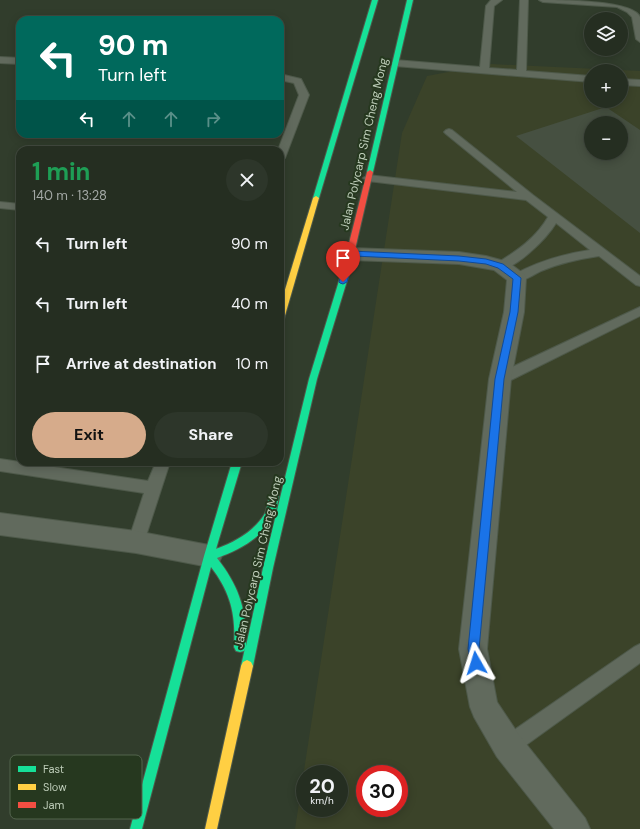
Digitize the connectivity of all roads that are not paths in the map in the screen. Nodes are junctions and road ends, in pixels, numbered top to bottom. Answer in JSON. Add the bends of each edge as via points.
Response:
{"nodes":[{"id":1,"x":375,"y":0,"type":"edge"},
{"id":2,"x":410,"y":0,"type":"edge"},
{"id":3,"x":498,"y":0,"type":"edge"},
{"id":4,"x":524,"y":0,"type":"edge"},
{"id":5,"x":542,"y":0,"type":"edge"},
{"id":6,"x":640,"y":39,"type":"edge"},
{"id":7,"x":0,"y":60,"type":"edge"},
{"id":8,"x":16,"y":61,"type":"edge"},
{"id":9,"x":395,"y":63,"type":"junction"},
{"id":10,"x":484,"y":69,"type":"junction"},
{"id":11,"x":521,"y":73,"type":"junction"},
{"id":12,"x":284,"y":78,"type":"edge"},
{"id":13,"x":584,"y":78,"type":"edge"},
{"id":14,"x":628,"y":82,"type":"edge"},
{"id":15,"x":640,"y":82,"type":"edge"},
{"id":16,"x":449,"y":132,"type":"dead end"},
{"id":17,"x":284,"y":148,"type":"edge"},
{"id":18,"x":368,"y":178,"type":"junction"},
{"id":19,"x":529,"y":197,"type":"junction"},
{"id":20,"x":0,"y":205,"type":"edge"},
{"id":21,"x":16,"y":206,"type":"edge"},
{"id":22,"x":554,"y":217,"type":"junction"},
{"id":23,"x":602,"y":252,"type":"junction"},
{"id":24,"x":351,"y":254,"type":"junction"},
{"id":25,"x":509,"y":272,"type":"junction"},
{"id":26,"x":640,"y":282,"type":"edge"},
{"id":27,"x":284,"y":306,"type":"edge"},
{"id":28,"x":640,"y":311,"type":"edge"},
{"id":29,"x":313,"y":379,"type":"junction"},
{"id":30,"x":500,"y":379,"type":"junction"},
{"id":31,"x":284,"y":460,"type":"edge"},
{"id":32,"x":0,"y":465,"type":"edge"},
{"id":33,"x":161,"y":466,"type":"edge"},
{"id":34,"x":236,"y":466,"type":"edge"},
{"id":35,"x":283,"y":466,"type":"edge"},
{"id":36,"x":153,"y":488,"type":"junction"},
{"id":37,"x":0,"y":524,"type":"edge"},
{"id":38,"x":136,"y":542,"type":"junction"},
{"id":39,"x":209,"y":556,"type":"junction"},
{"id":40,"x":640,"y":653,"type":"edge"},
{"id":41,"x":234,"y":724,"type":"junction"},
{"id":42,"x":508,"y":746,"type":"junction"},
{"id":43,"x":142,"y":807,"type":"edge"},
{"id":44,"x":139,"y":819,"type":"edge"},
{"id":45,"x":136,"y":829,"type":"edge"},
{"id":46,"x":211,"y":829,"type":"edge"},
{"id":47,"x":574,"y":829,"type":"edge"}],
"edges":[{"from":1,"to":27,"type":"street","name":"Jalan Polycarp Sim Cheng Mong"},
{"from":2,"to":9,"type":"street","name":"Jalan Polycarp Sim Cheng Mong"},
{"from":3,"to":10,"type":"lane","via":[[490,6]]},
{"from":4,"to":11,"type":"lane"},
{"from":5,"to":6,"type":"lane","via":[[618,5],[628,8],[636,15]]},
{"from":7,"to":8,"type":"lane"},
{"from":9,"to":10,"type":"lane"},
{"from":9,"to":18,"type":"street","name":"Jalan Polycarp Sim Cheng Mong"},
{"from":10,"to":11,"type":"lane"},
{"from":11,"to":13,"type":"lane"},
{"from":12,"to":17,"type":"lane","via":[[298,81],[304,95]]},
{"from":14,"to":15,"type":"lane"},
{"from":16,"to":19,"type":"lane"},
{"from":18,"to":19,"type":"lane"},
{"from":18,"to":24,"type":"street","name":"Jalan Polycarp Sim Cheng Mong"},
{"from":19,"to":22,"type":"lane"},
{"from":20,"to":21,"type":"lane"},
{"from":22,"to":23,"type":"lane"},
{"from":22,"to":25,"type":"lane","via":[[549,228],[521,254]]},
{"from":23,"to":25,"type":"lane","via":[[582,254]]},
{"from":23,"to":26,"type":"lane"},
{"from":24,"to":25,"type":"street","via":[[459,258],[486,262]]},
{"from":24,"to":29,"type":"street","name":"Jalan Polycarp Sim Cheng Mong"},
{"from":25,"to":30,"type":"street","via":[[514,312]]},
{"from":28,"to":30,"type":"lane"},
{"from":29,"to":31,"type":"street","via":[[301,391]]},
{"from":29,"to":41,"type":"street","name":"Jalan Polycarp Sim Cheng Mong"},
{"from":30,"to":42,"type":"street","via":[[473,649],[484,707]]},
{"from":32,"to":36,"type":"lane"},
{"from":33,"to":36,"type":"lane"},
{"from":34,"to":39,"type":"street"},
{"from":35,"to":39,"type":"street","via":[[269,516],[252,535],[234,547]]},
{"from":36,"to":38,"type":"lane"},
{"from":37,"to":38,"type":"street"},
{"from":38,"to":39,"type":"street"},
{"from":39,"to":41,"type":"street","via":[[226,575],[236,594],[242,614]]},
{"from":39,"to":43,"type":"street"},
{"from":40,"to":42,"type":"lane"},
{"from":41,"to":46,"type":"street","name":"Jalan Polycarp Sim Cheng Mong"},
{"from":42,"to":47,"type":"street"},
{"from":44,"to":45,"type":"street"}]}
